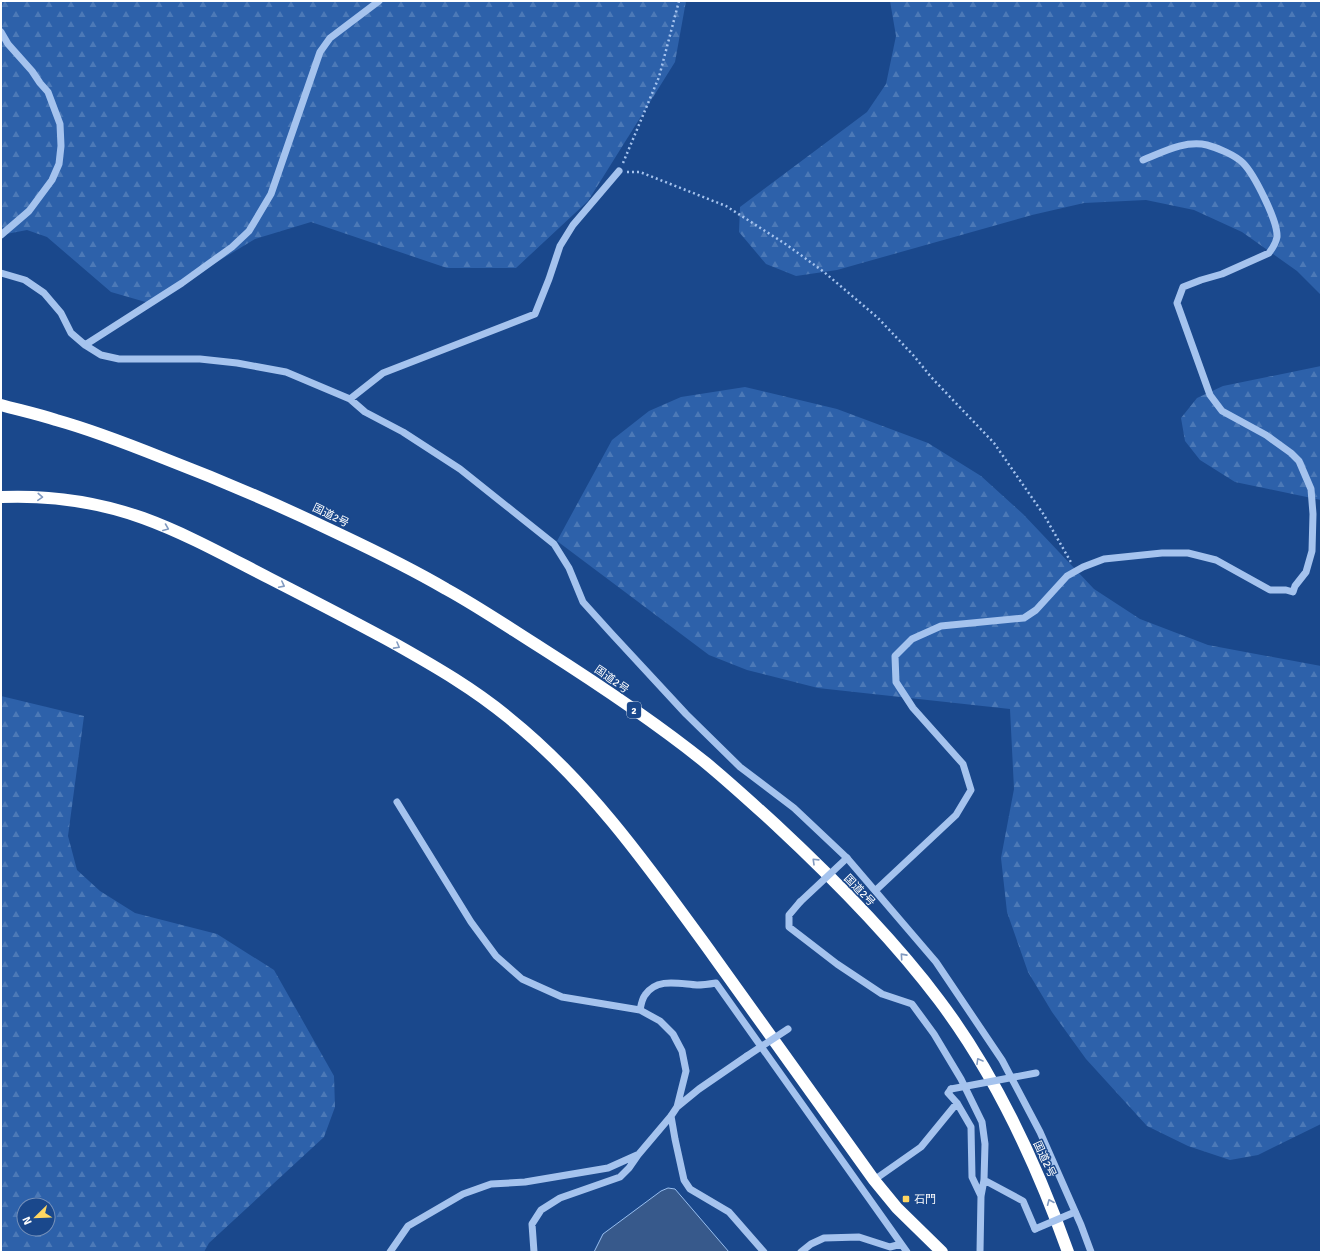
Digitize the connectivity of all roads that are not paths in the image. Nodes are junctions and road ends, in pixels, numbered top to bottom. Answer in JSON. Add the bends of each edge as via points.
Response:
{"nodes":[{"id":1,"x":379,"y":1,"type":"edge"},
{"id":2,"x":1,"y":32,"type":"edge"},
{"id":3,"x":1143,"y":160,"type":"dead end"},
{"id":4,"x":619,"y":171,"type":"road end"},
{"id":5,"x":1,"y":235,"type":"edge"},
{"id":6,"x":1,"y":273,"type":"edge"},
{"id":7,"x":85,"y":345,"type":"junction"},
{"id":8,"x":350,"y":399,"type":"junction"},
{"id":9,"x":1,"y":405,"type":"edge"},
{"id":10,"x":1,"y":497,"type":"edge"},
{"id":11,"x":397,"y":802,"type":"dead end"},
{"id":12,"x":847,"y":858,"type":"junction"},
{"id":13,"x":876,"y":890,"type":"junction"},
{"id":14,"x":640,"y":1010,"type":"junction"},
{"id":15,"x":788,"y":1029,"type":"dead end"},
{"id":16,"x":1036,"y":1073,"type":"dead end"},
{"id":17,"x":957,"y":1103,"type":"junction"},
{"id":18,"x":677,"y":1107,"type":"junction"},
{"id":19,"x":671,"y":1116,"type":"junction"},
{"id":20,"x":638,"y":1155,"type":"junction"},
{"id":21,"x":874,"y":1180,"type":"junction"},
{"id":22,"x":984,"y":1180,"type":"junction"},
{"id":23,"x":981,"y":1196,"type":"junction"},
{"id":24,"x":1075,"y":1212,"type":"junction"},
{"id":25,"x":901,"y":1244,"type":"junction"},
{"id":26,"x":390,"y":1252,"type":"edge"},
{"id":27,"x":534,"y":1252,"type":"edge"},
{"id":28,"x":764,"y":1252,"type":"edge"},
{"id":29,"x":801,"y":1252,"type":"edge"},
{"id":30,"x":908,"y":1252,"type":"edge"},
{"id":31,"x":942,"y":1252,"type":"edge"},
{"id":32,"x":980,"y":1252,"type":"edge"},
{"id":33,"x":1068,"y":1252,"type":"edge"},
{"id":34,"x":1091,"y":1252,"type":"edge"}],
"edges":[{"from":1,"to":7,"type":"street","via":[[330,38],[320,52],[271,194],[249,231],[232,247],[182,283]]},
{"from":2,"to":5,"type":"street","via":[[48,92],[60,124],[61,146],[52,180],[29,211]]},
{"from":3,"to":13,"type":"street","via":[[1182,145],[1206,145],[1221,149],[1242,162],[1256,183],[1274,222],[1277,237],[1269,253],[1222,274],[1182,287],[1177,303],[1210,395],[1222,411],[1266,435],[1299,461],[1311,489],[1313,514],[1312,551],[1306,572],[1293,592],[1270,590],[1216,560],[1188,553],[1104,559],[1067,576],[1036,610],[1024,618],[941,626],[912,639],[895,656],[896,682],[913,708],[963,764],[971,790],[956,815]]},
{"from":4,"to":8,"type":"street","via":[[573,225],[560,246],[535,314],[382,373]]},
{"from":6,"to":7,"type":"street","via":[[25,280],[44,293],[72,333]]},
{"from":7,"to":8,"type":"street","via":[[101,355],[119,359],[200,359],[286,372]]},
{"from":8,"to":12,"type":"street","via":[[365,412],[460,469],[554,544],[570,568],[582,602],[686,714],[740,767],[794,808]]},
{"from":33,"to":9,"type":"highway","name":"国道2号","number":"2","one_way":true,"via":[[1052,1205],[1002,1100],[941,1002],[908,961],[816,862],[706,763],[589,679],[522,636],[446,588],[364,546],[288,509],[187,467],[58,420]]},
{"from":10,"to":21,"type":"highway","one_way":true,"via":[[59,498],[101,506],[178,532],[346,617],[423,660],[478,694],[509,718],[538,742],[596,802],[684,916]]},
{"from":11,"to":14,"type":"street","via":[[471,922],[496,956],[522,979],[562,997]]},
{"from":12,"to":13,"type":"street"},
{"from":12,"to":22,"type":"street","bridge":true,"via":[[789,915],[790,927],[837,964],[882,994],[912,1004],[961,1078],[982,1122],[985,1144]]},
{"from":13,"to":24,"type":"street","via":[[936,962],[1002,1060],[1040,1132]]},
{"from":14,"to":18,"type":"street","via":[[660,1021],[673,1034],[682,1052],[686,1071]]},
{"from":14,"to":25,"type":"street","via":[[644,996],[649,990],[661,984],[716,983]]},
{"from":15,"to":18,"type":"street","bridge":true,"via":[[699,1089]]},
{"from":16,"to":17,"type":"street","bridge":true,"via":[[951,1089],[948,1093]]},
{"from":17,"to":21,"type":"street","via":[[921,1147]]},
{"from":17,"to":23,"type":"street","via":[[971,1127],[972,1178]]},
{"from":18,"to":19,"type":"street"},
{"from":19,"to":20,"type":"street"},
{"from":19,"to":28,"type":"street","via":[[684,1180],[690,1189],[729,1212]]},
{"from":20,"to":26,"type":"street","via":[[608,1168],[525,1182],[491,1184],[463,1194],[408,1226]]},
{"from":20,"to":27,"type":"street","via":[[620,1177],[560,1198],[541,1210],[532,1224]]},
{"from":21,"to":31,"type":"highway","via":[[896,1208]]},
{"from":22,"to":23,"type":"street"},
{"from":22,"to":24,"type":"street","bridge":true,"via":[[1023,1201],[1035,1229]]},
{"from":23,"to":32,"type":"street"},
{"from":24,"to":34,"type":"street"},
{"from":25,"to":29,"type":"street","via":[[890,1247],[859,1236],[824,1238]]},
{"from":25,"to":30,"type":"street"}]}
